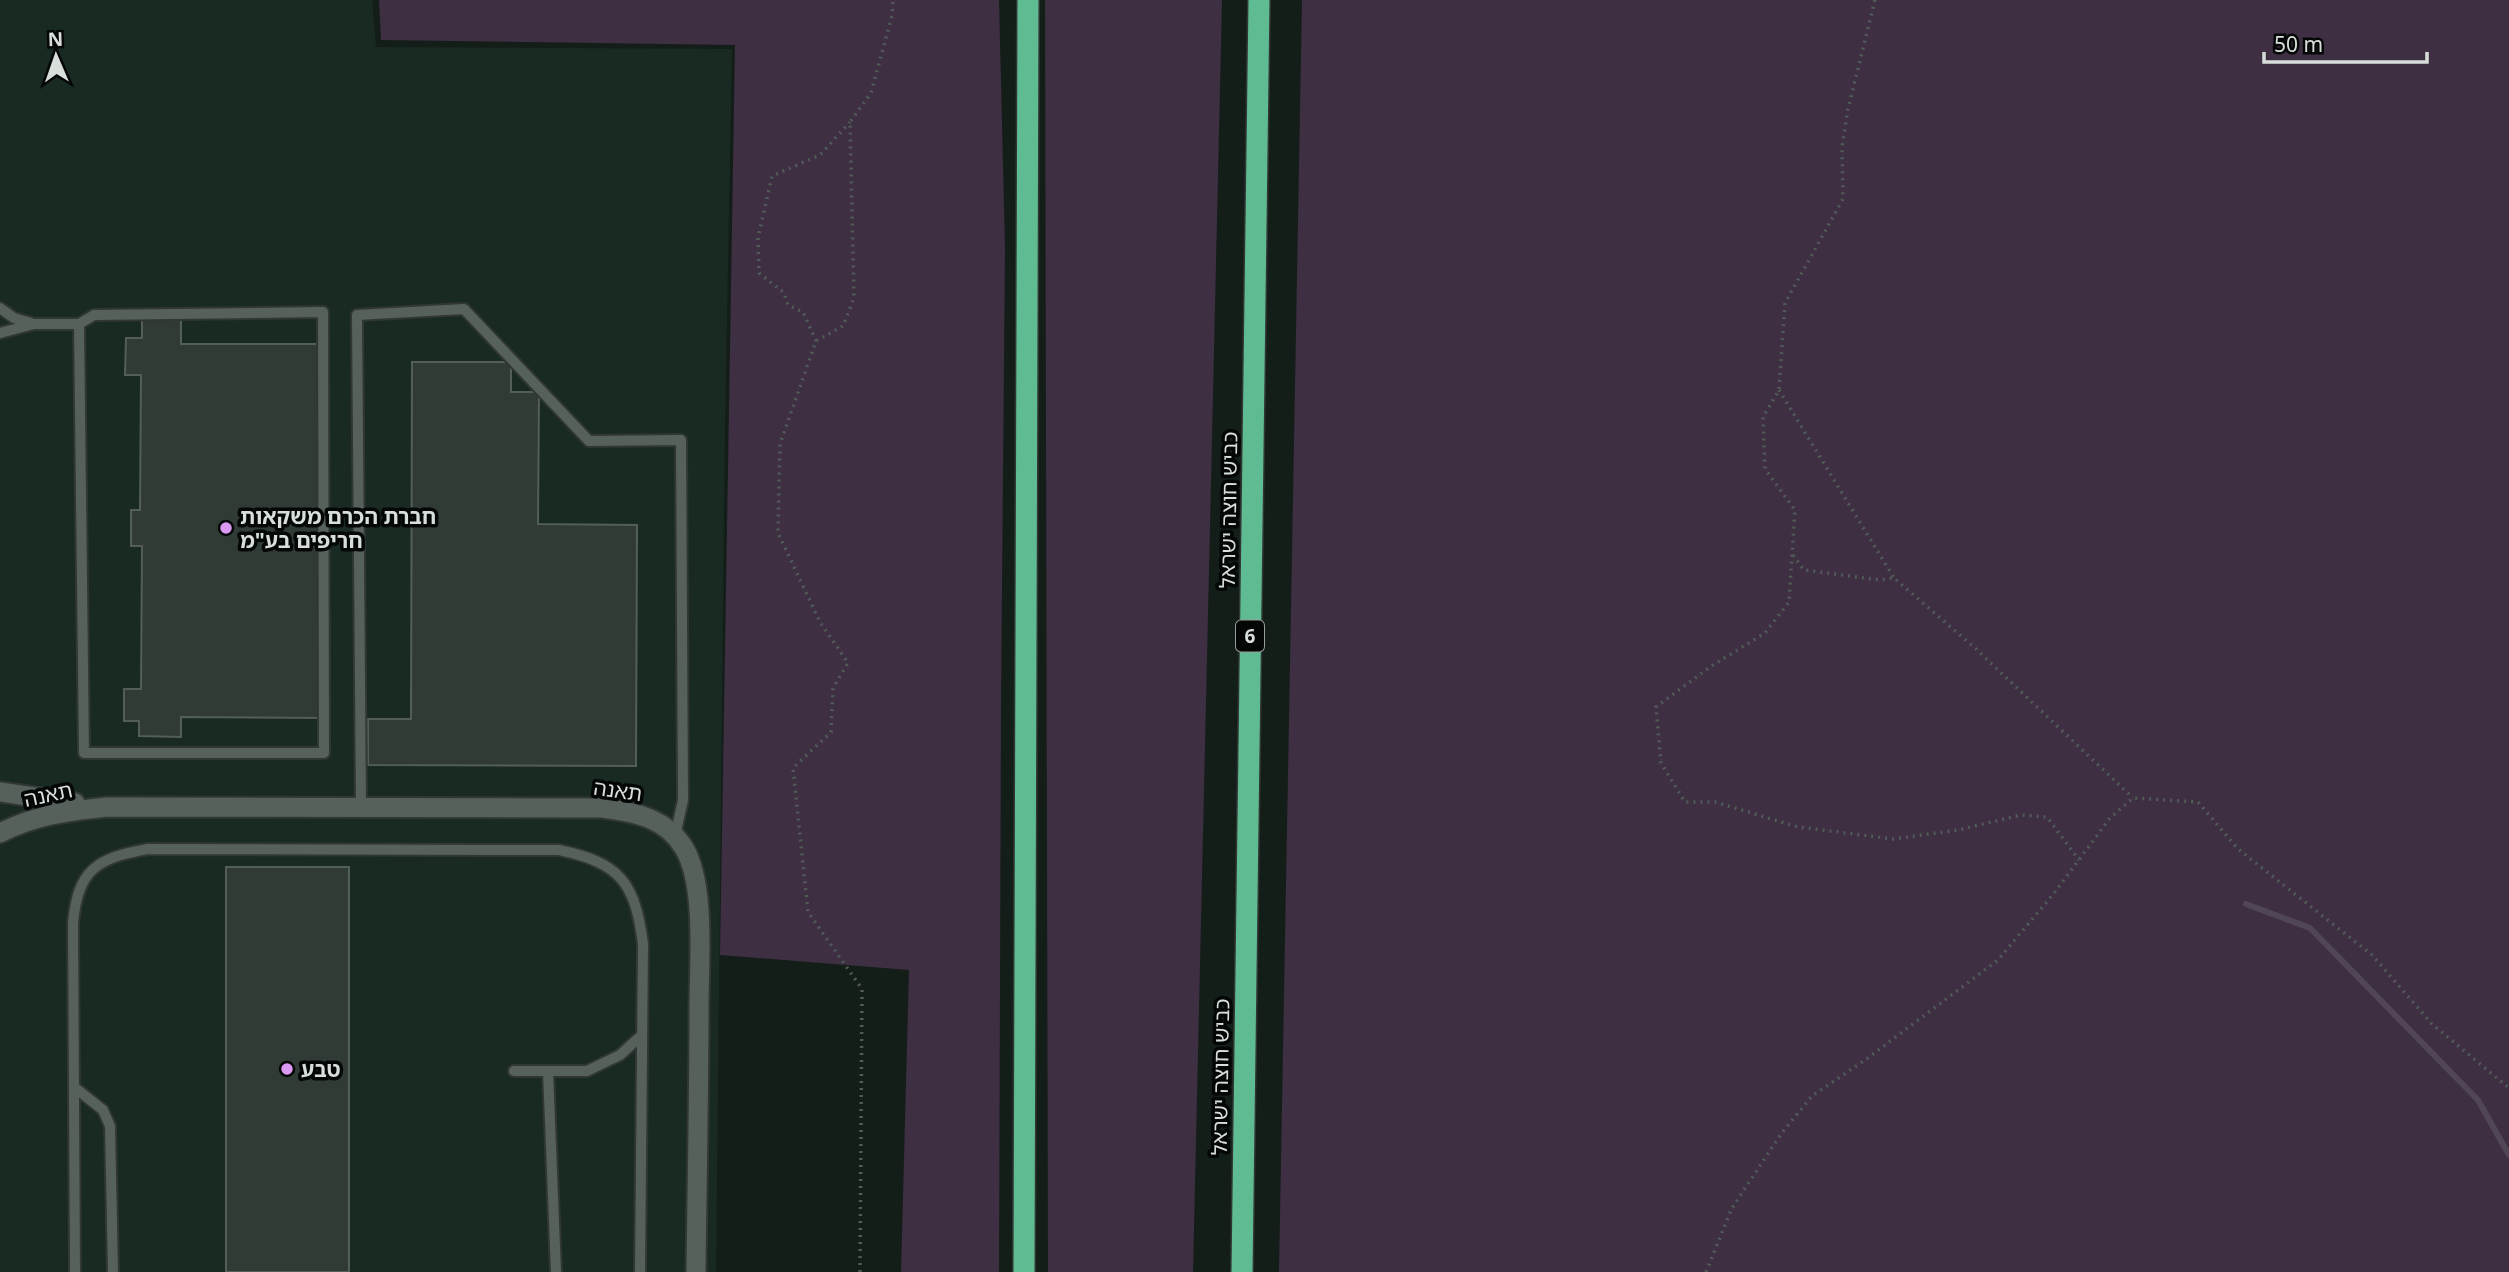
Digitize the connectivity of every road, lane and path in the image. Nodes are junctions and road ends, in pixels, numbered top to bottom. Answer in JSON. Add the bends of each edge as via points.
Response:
{"nodes":[{"id":1,"x":893,"y":0,"type":"edge"},
{"id":2,"x":1028,"y":0,"type":"edge"},
{"id":3,"x":1259,"y":0,"type":"edge"},
{"id":4,"x":1875,"y":0,"type":"edge"},
{"id":5,"x":849,"y":122,"type":"junction"},
{"id":6,"x":0,"y":309,"type":"edge"},
{"id":7,"x":34,"y":324,"type":"junction"},
{"id":8,"x":79,"y":324,"type":"junction"},
{"id":9,"x":0,"y":333,"type":"edge"},
{"id":10,"x":816,"y":341,"type":"junction"},
{"id":11,"x":1779,"y":390,"type":"junction"},
{"id":12,"x":1792,"y":553,"type":"junction"},
{"id":13,"x":1894,"y":578,"type":"junction"},
{"id":14,"x":0,"y":792,"type":"edge"},
{"id":15,"x":2133,"y":798,"type":"junction"},
{"id":16,"x":361,"y":806,"type":"junction"},
{"id":17,"x":107,"y":807,"type":"junction"},
{"id":18,"x":0,"y":832,"type":"edge"},
{"id":19,"x":676,"y":836,"type":"junction"},
{"id":20,"x":2079,"y":860,"type":"junction"},
{"id":21,"x":642,"y":1035,"type":"junction"},
{"id":22,"x":514,"y":1071,"type":"dead end"},
{"id":23,"x":548,"y":1071,"type":"junction"},
{"id":24,"x":74,"y":1087,"type":"junction"},
{"id":25,"x":2509,"y":1088,"type":"edge"},
{"id":26,"x":75,"y":1272,"type":"edge"},
{"id":27,"x":113,"y":1272,"type":"edge"},
{"id":28,"x":556,"y":1272,"type":"edge"},
{"id":29,"x":640,"y":1272,"type":"edge"},
{"id":30,"x":696,"y":1272,"type":"edge"},
{"id":31,"x":860,"y":1272,"type":"edge"},
{"id":32,"x":1024,"y":1272,"type":"edge"},
{"id":33,"x":1242,"y":1272,"type":"edge"},
{"id":34,"x":1706,"y":1272,"type":"edge"}],
"edges":[{"from":1,"to":5,"type":"path","via":[[871,93]]},
{"from":2,"to":32,"type":"highway"},
{"from":3,"to":33,"type":"highway","name":"כביש חוצה ישראל","number":"6"},
{"from":4,"to":11,"type":"path","via":[[1848,109],[1842,147],[1843,199],[1785,303]]},
{"from":5,"to":10,"type":"path","via":[[854,298],[843,326]]},
{"from":5,"to":10,"type":"path","via":[[820,155],[772,176],[758,238],[759,273],[785,293],[788,305],[803,312]]},
{"from":6,"to":7,"type":"lane"},
{"from":7,"to":8,"type":"lane"},
{"from":7,"to":9,"type":"lane"},
{"from":8,"to":8,"type":"lane","via":[[84,753],[324,753],[323,312],[94,315]]},
{"from":10,"to":31,"type":"path","via":[[780,444],[778,533],[820,622],[848,663],[832,688],[831,732],[793,768],[808,912],[862,989]]},
{"from":11,"to":12,"type":"path","via":[[1763,417],[1765,469],[1795,510]]},
{"from":11,"to":13,"type":"path"},
{"from":12,"to":13,"type":"path","via":[[1804,570]]},
{"from":12,"to":20,"type":"path","via":[[1789,602],[1765,633],[1656,707],[1661,763],[1685,802],[1715,802],[1798,827],[1894,839],[2021,815],[2047,817]]},
{"from":13,"to":15,"type":"path"},
{"from":14,"to":17,"type":"street","name":"תאנה"},
{"from":15,"to":20,"type":"path","via":[[2110,818]]},
{"from":15,"to":25,"type":"path","via":[[2198,803],[2238,849],[2372,955],[2432,1024]]},
{"from":16,"to":17,"type":"street","name":"תאנה"},
{"from":16,"to":19,"type":"street","name":"תאנה","via":[[602,808],[649,817]]},
{"from":16,"to":19,"type":"lane","via":[[357,315],[464,309],[589,441],[681,440],[683,800]]},
{"from":17,"to":18,"type":"street","name":"תאנה","via":[[43,815]]},
{"from":19,"to":30,"type":"street","via":[[686,850],[697,894]]},
{"from":20,"to":34,"type":"path","via":[[1998,960],[1812,1096],[1732,1208]]},
{"from":21,"to":23,"type":"lane","via":[[620,1055],[587,1071]]},
{"from":21,"to":24,"type":"lane","via":[[639,912],[628,887],[590,857],[559,850],[148,849],[101,862],[83,878],[75,898]]},
{"from":21,"to":29,"type":"lane"},
{"from":22,"to":23,"type":"lane"},
{"from":23,"to":28,"type":"lane"},
{"from":24,"to":26,"type":"lane"},
{"from":24,"to":27,"type":"lane","via":[[103,1110],[110,1126]]}]}
